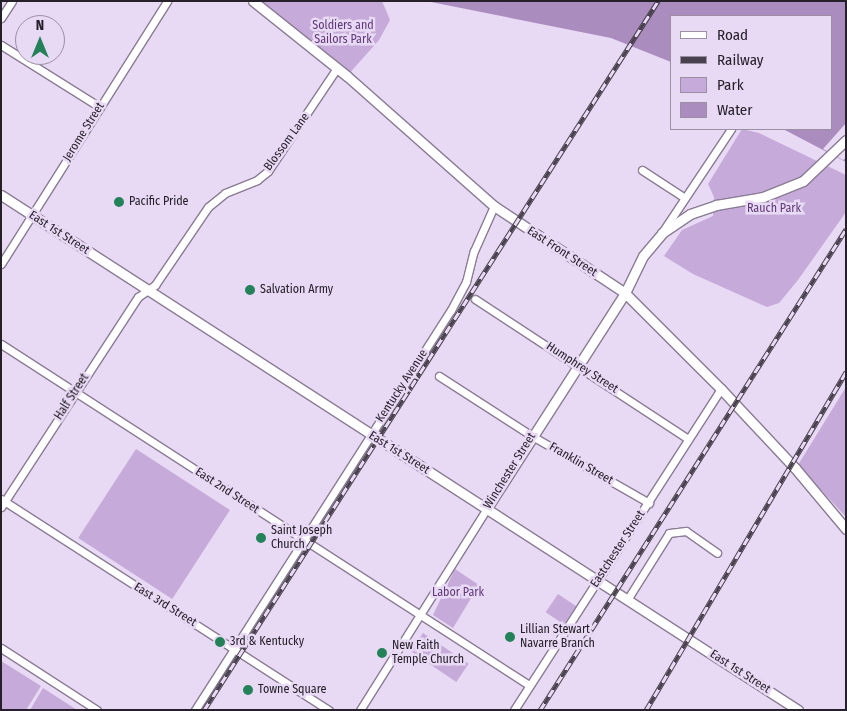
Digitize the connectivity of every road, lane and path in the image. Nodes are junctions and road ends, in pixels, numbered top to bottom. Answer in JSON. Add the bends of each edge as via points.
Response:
{"nodes":[{"id":1,"x":12,"y":1,"type":"edge"},
{"id":2,"x":167,"y":1,"type":"edge"},
{"id":3,"x":253,"y":1,"type":"edge"},
{"id":4,"x":1,"y":18,"type":"edge"},
{"id":5,"x":1,"y":45,"type":"edge"},
{"id":6,"x":337,"y":68,"type":"junction"},
{"id":7,"x":100,"y":107,"type":"junction"},
{"id":8,"x":730,"y":130,"type":"edge"},
{"id":9,"x":846,"y":140,"type":"edge"},
{"id":10,"x":642,"y":170,"type":"dead end"},
{"id":11,"x":1,"y":195,"type":"edge"},
{"id":12,"x":685,"y":198,"type":"junction"},
{"id":13,"x":494,"y":206,"type":"junction"},
{"id":14,"x":31,"y":215,"type":"junction"},
{"id":15,"x":662,"y":233,"type":"junction"},
{"id":16,"x":1,"y":264,"type":"edge"},
{"id":17,"x":146,"y":289,"type":"junction"},
{"id":18,"x":625,"y":293,"type":"junction"},
{"id":19,"x":475,"y":299,"type":"dead end"},
{"id":20,"x":1,"y":344,"type":"edge"},
{"id":21,"x":578,"y":364,"type":"junction"},
{"id":22,"x":439,"y":376,"type":"dead end"},
{"id":23,"x":721,"y":389,"type":"junction"},
{"id":24,"x":75,"y":391,"type":"junction"},
{"id":25,"x":371,"y":435,"type":"junction"},
{"id":26,"x":532,"y":436,"type":"junction"},
{"id":27,"x":688,"y":439,"type":"junction"},
{"id":28,"x":3,"y":502,"type":"edge"},
{"id":29,"x":649,"y":503,"type":"junction"},
{"id":30,"x":487,"y":508,"type":"junction"},
{"id":31,"x":846,"y":529,"type":"edge"},
{"id":32,"x":304,"y":542,"type":"junction"},
{"id":33,"x":717,"y":553,"type":"dead end"},
{"id":34,"x":597,"y":581,"type":"junction"},
{"id":35,"x":627,"y":600,"type":"junction"},
{"id":36,"x":420,"y":615,"type":"junction"},
{"id":37,"x":1,"y":648,"type":"edge"},
{"id":38,"x":235,"y":648,"type":"junction"},
{"id":39,"x":530,"y":685,"type":"junction"},
{"id":40,"x":98,"y":710,"type":"edge"},
{"id":41,"x":195,"y":710,"type":"edge"},
{"id":42,"x":328,"y":710,"type":"edge"},
{"id":43,"x":360,"y":710,"type":"edge"},
{"id":44,"x":514,"y":710,"type":"edge"},
{"id":45,"x":798,"y":710,"type":"edge"}],
"edges":[{"from":1,"to":4,"type":"street"},
{"from":2,"to":7,"type":"street","name":"Jerome Street"},
{"from":3,"to":6,"type":"street","name":"East Front Street"},
{"from":5,"to":7,"type":"street"},
{"from":6,"to":13,"type":"street","name":"East Front Street"},
{"from":6,"to":17,"type":"street","name":"Blossom Lane","via":[[268,171],[257,180],[224,193],[208,207],[155,285]]},
{"from":7,"to":14,"type":"street","name":"Jerome Street"},
{"from":8,"to":12,"type":"street","name":"Winchester Street"},
{"from":9,"to":15,"type":"street","name":"Winchester Street","via":[[803,181],[763,196],[716,205],[690,214]]},
{"from":10,"to":12,"type":"street"},
{"from":11,"to":14,"type":"street","name":"East 1st Street"},
{"from":12,"to":15,"type":"street","name":"Winchester Street"},
{"from":13,"to":18,"type":"street","name":"East Front Street"},
{"from":13,"to":25,"type":"street","name":"Kentucky Avenue","via":[[455,304]]},
{"from":14,"to":16,"type":"street","name":"Jerome Street"},
{"from":14,"to":17,"type":"street","name":"East 1st Street"},
{"from":15,"to":18,"type":"street","name":"Winchester Street","via":[[643,256]]},
{"from":17,"to":24,"type":"street","name":"Half Street"},
{"from":17,"to":25,"type":"street","name":"East 1st Street"},
{"from":18,"to":21,"type":"street","name":"Winchester Street"},
{"from":18,"to":23,"type":"street","name":"East Front Street"},
{"from":19,"to":21,"type":"street","name":"Humphrey Street"},
{"from":20,"to":24,"type":"street","name":"East 2nd Street"},
{"from":21,"to":26,"type":"street","name":"Winchester Street"},
{"from":21,"to":27,"type":"street","name":"Humphrey Street"},
{"from":22,"to":26,"type":"street","name":"Franklin Street"},
{"from":23,"to":27,"type":"street","name":"Eastchester Street"},
{"from":23,"to":31,"type":"street","name":"East Front Street","via":[[795,468]]},
{"from":24,"to":28,"type":"street","name":"Half Street"},
{"from":24,"to":32,"type":"street","name":"East 2nd Street"},
{"from":25,"to":30,"type":"street","name":"East 1st Street"},
{"from":25,"to":32,"type":"street","name":"Kentucky Avenue"},
{"from":26,"to":29,"type":"street","name":"Franklin Street"},
{"from":26,"to":30,"type":"street","name":"Winchester Street"},
{"from":27,"to":29,"type":"street","name":"Eastchester Street"},
{"from":28,"to":38,"type":"street","name":"East 3rd Street"},
{"from":29,"to":34,"type":"street","name":"Eastchester Street"},
{"from":30,"to":34,"type":"street","name":"East 1st Street"},
{"from":30,"to":36,"type":"street","name":"Winchester Street"},
{"from":32,"to":36,"type":"street","name":"East 2nd Street"},
{"from":32,"to":38,"type":"street","name":"Kentucky Avenue"},
{"from":33,"to":35,"type":"street","via":[[686,531],[669,533]]},
{"from":34,"to":35,"type":"street","name":"East 1st Street"},
{"from":34,"to":39,"type":"street","name":"Eastchester Street"},
{"from":35,"to":45,"type":"street","name":"East 1st Street"},
{"from":36,"to":39,"type":"street","name":"East 2nd Street"},
{"from":36,"to":43,"type":"street","name":"Winchester Street"},
{"from":37,"to":40,"type":"street"},
{"from":38,"to":41,"type":"street","name":"Kentucky Avenue"},
{"from":38,"to":42,"type":"street","name":"East 3rd Street"},
{"from":39,"to":44,"type":"street","name":"Eastchester Street"}]}
